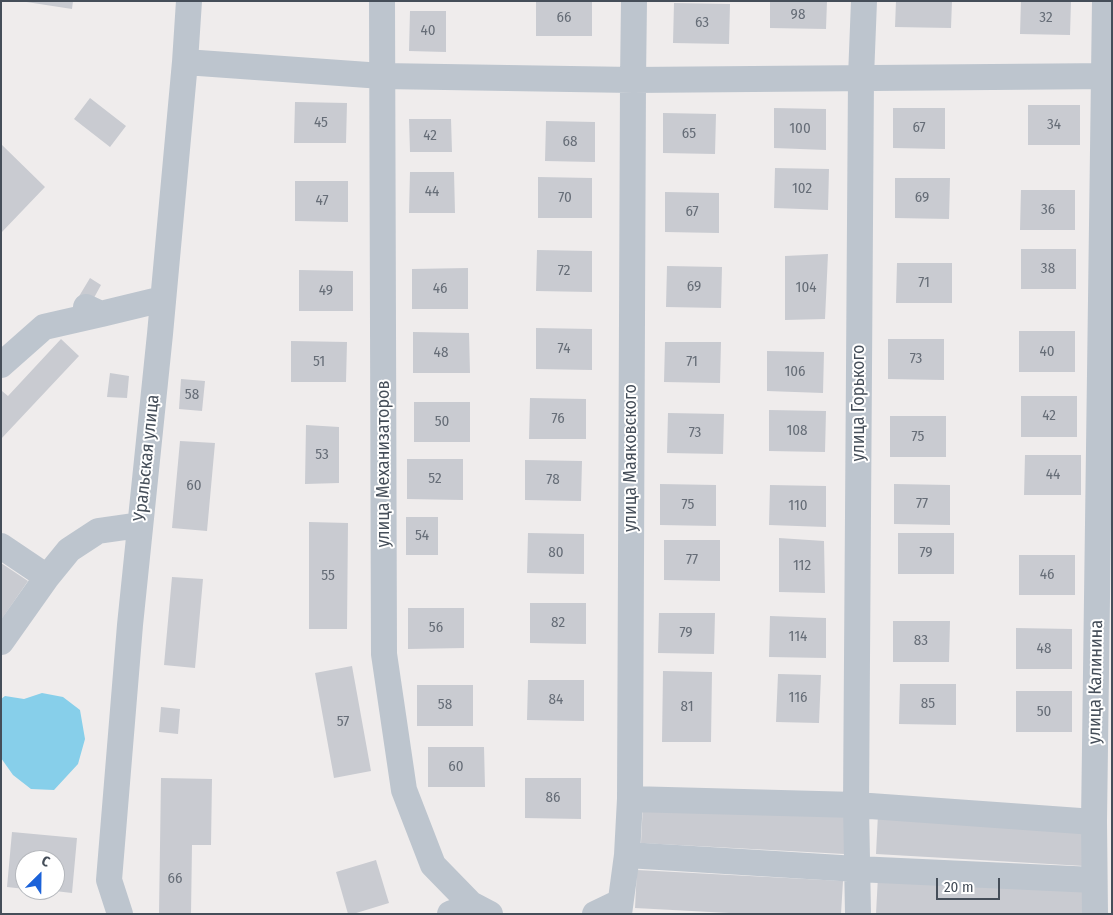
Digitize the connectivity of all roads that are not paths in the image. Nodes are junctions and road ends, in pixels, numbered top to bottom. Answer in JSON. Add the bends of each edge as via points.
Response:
{"nodes":[{"id":1,"x":189,"y":1,"type":"edge"},
{"id":2,"x":382,"y":1,"type":"edge"},
{"id":3,"x":634,"y":1,"type":"edge"},
{"id":4,"x":864,"y":1,"type":"edge"},
{"id":5,"x":1105,"y":1,"type":"edge"},
{"id":6,"x":185,"y":62,"type":"junction"},
{"id":7,"x":382,"y":76,"type":"junction"},
{"id":8,"x":1107,"y":76,"type":"edge"},
{"id":9,"x":861,"y":77,"type":"junction"},
{"id":10,"x":633,"y":80,"type":"junction"},
{"id":11,"x":163,"y":299,"type":"junction"},
{"id":12,"x":76,"y":302,"type":"dead end"},
{"id":13,"x":101,"y":314,"type":"junction"},
{"id":14,"x":1,"y":365,"type":"edge"},
{"id":15,"x":140,"y":525,"type":"junction"},
{"id":16,"x":1,"y":546,"type":"edge"},
{"id":17,"x":47,"y":577,"type":"junction"},
{"id":18,"x":1,"y":642,"type":"edge"},
{"id":19,"x":630,"y":799,"type":"junction"},
{"id":20,"x":856,"y":805,"type":"junction"},
{"id":21,"x":1094,"y":822,"type":"junction"},
{"id":22,"x":628,"y":855,"type":"junction"},
{"id":23,"x":857,"y":869,"type":"junction"},
{"id":24,"x":1099,"y":894,"type":"edge"},
{"id":25,"x":619,"y":908,"type":"edge"},
{"id":26,"x":463,"y":912,"type":"edge"},
{"id":27,"x":120,"y":914,"type":"edge"},
{"id":28,"x":595,"y":914,"type":"edge"},
{"id":29,"x":858,"y":914,"type":"edge"}],
"edges":[{"from":1,"to":6,"type":"street","name":"Уральская улица"},
{"from":2,"to":7,"type":"street","name":"улица Механизаторов"},
{"from":3,"to":10,"type":"street","name":"улица Маяковского"},
{"from":4,"to":9,"type":"street","name":"улица Горького"},
{"from":5,"to":8,"type":"street","name":"улица Калинина"},
{"from":6,"to":7,"type":"street"},
{"from":6,"to":11,"type":"street","name":"Уральская улица"},
{"from":7,"to":10,"type":"street"},
{"from":7,"to":26,"type":"street","name":"улица Механизаторов","via":[[384,654],[404,790],[433,866]]},
{"from":8,"to":9,"type":"street"},
{"from":8,"to":21,"type":"street","name":"улица Калинина"},
{"from":9,"to":10,"type":"street"},
{"from":9,"to":20,"type":"street","name":"улица Горького"},
{"from":10,"to":19,"type":"street","name":"улица Маяковского"},
{"from":11,"to":13,"type":"street"},
{"from":11,"to":15,"type":"street","name":"Уральская улица"},
{"from":12,"to":13,"type":"street"},
{"from":13,"to":14,"type":"street","via":[[44,327]]},
{"from":15,"to":17,"type":"street","via":[[98,531],[69,550]]},
{"from":15,"to":27,"type":"street","name":"Уральская улица","via":[[109,880]]},
{"from":16,"to":17,"type":"street"},
{"from":17,"to":18,"type":"street"},
{"from":19,"to":20,"type":"street"},
{"from":19,"to":22,"type":"street","name":"улица Маяковского"},
{"from":20,"to":21,"type":"street"},
{"from":20,"to":23,"type":"street","name":"улица Горького"},
{"from":21,"to":24,"type":"street","name":"улица Калинина"},
{"from":22,"to":23,"type":"street"},
{"from":22,"to":25,"type":"street","name":"улица Маяковского"},
{"from":23,"to":24,"type":"street"},
{"from":23,"to":29,"type":"street","name":"улица Горького"},
{"from":25,"to":28,"type":"street"}]}
